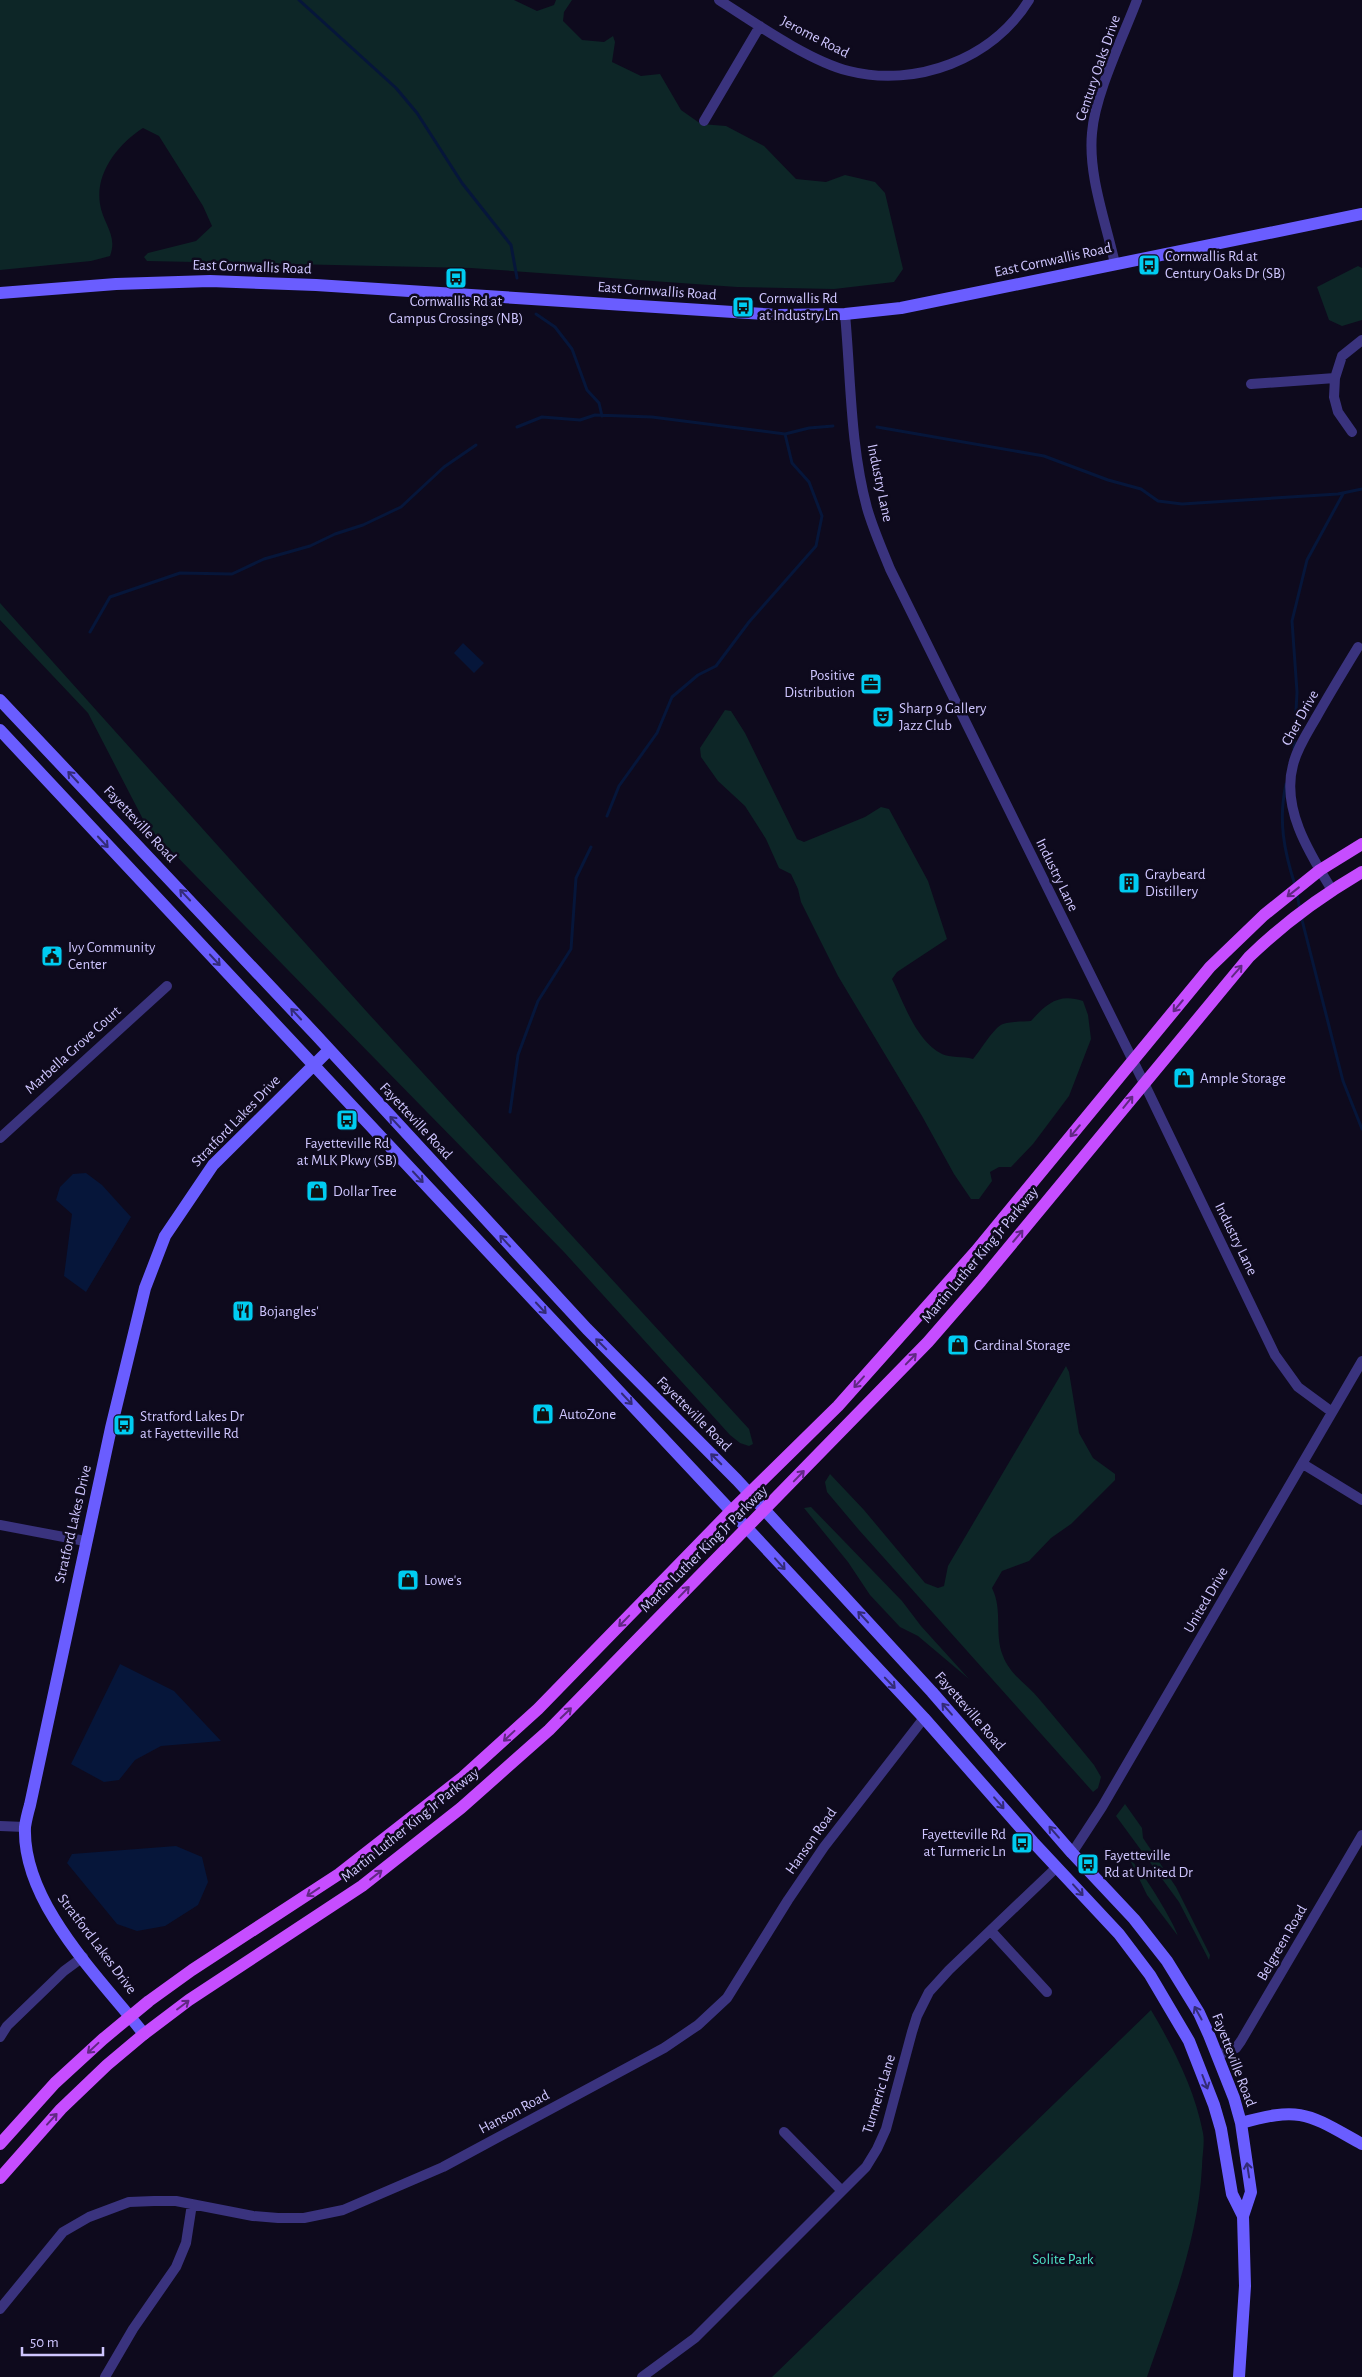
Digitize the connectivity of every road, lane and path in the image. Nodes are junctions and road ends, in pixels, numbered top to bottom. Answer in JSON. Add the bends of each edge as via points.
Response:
{"nodes":[{"id":1,"x":719,"y":0,"type":"edge"},
{"id":2,"x":1029,"y":0,"type":"edge"},
{"id":3,"x":1137,"y":0,"type":"edge"},
{"id":4,"x":760,"y":26,"type":"junction"},
{"id":5,"x":704,"y":121,"type":"dead end"},
{"id":6,"x":1362,"y":214,"type":"edge"},
{"id":7,"x":1115,"y":264,"type":"junction"},
{"id":8,"x":0,"y":293,"type":"edge"},
{"id":9,"x":844,"y":314,"type":"junction"},
{"id":10,"x":1362,"y":340,"type":"edge"},
{"id":11,"x":1334,"y":378,"type":"junction"},
{"id":12,"x":1250,"y":384,"type":"dead end"},
{"id":13,"x":1352,"y":432,"type":"dead end"},
{"id":14,"x":1358,"y":646,"type":"dead end"},
{"id":15,"x":0,"y":700,"type":"edge"},
{"id":16,"x":0,"y":730,"type":"edge"},
{"id":17,"x":1362,"y":844,"type":"edge"},
{"id":18,"x":1320,"y":870,"type":"junction"},
{"id":19,"x":1362,"y":872,"type":"edge"},
{"id":20,"x":1332,"y":890,"type":"junction"},
{"id":21,"x":167,"y":986,"type":"dead end"},
{"id":22,"x":329,"y":1050,"type":"junction"},
{"id":23,"x":1132,"y":1061,"type":"junction"},
{"id":24,"x":313,"y":1065,"type":"junction"},
{"id":25,"x":1144,"y":1083,"type":"junction"},
{"id":26,"x":0,"y":1138,"type":"edge"},
{"id":27,"x":1362,"y":1361,"type":"edge"},
{"id":28,"x":1332,"y":1412,"type":"junction"},
{"id":29,"x":1303,"y":1464,"type":"junction"},
{"id":30,"x":749,"y":1494,"type":"junction"},
{"id":31,"x":1362,"y":1500,"type":"edge"},
{"id":32,"x":764,"y":1510,"type":"junction"},
{"id":33,"x":731,"y":1511,"type":"junction"},
{"id":34,"x":0,"y":1525,"type":"edge"},
{"id":35,"x":746,"y":1528,"type":"junction"},
{"id":36,"x":85,"y":1541,"type":"junction"},
{"id":37,"x":924,"y":1718,"type":"junction"},
{"id":38,"x":0,"y":1826,"type":"edge"},
{"id":39,"x":25,"y":1827,"type":"junction"},
{"id":40,"x":1362,"y":1835,"type":"edge"},
{"id":41,"x":1072,"y":1852,"type":"junction"},
{"id":42,"x":1057,"y":1867,"type":"junction"},
{"id":43,"x":990,"y":1931,"type":"junction"},
{"id":44,"x":83,"y":1957,"type":"junction"},
{"id":45,"x":1047,"y":1992,"type":"dead end"},
{"id":46,"x":130,"y":2016,"type":"junction"},
{"id":47,"x":144,"y":2034,"type":"junction"},
{"id":48,"x":0,"y":2037,"type":"edge"},
{"id":49,"x":1218,"y":2055,"type":"junction"},
{"id":50,"x":1241,"y":2123,"type":"junction"},
{"id":51,"x":784,"y":2132,"type":"dead end"},
{"id":52,"x":0,"y":2144,"type":"edge"},
{"id":53,"x":1362,"y":2144,"type":"edge"},
{"id":54,"x":0,"y":2178,"type":"edge"},
{"id":55,"x":842,"y":2191,"type":"junction"},
{"id":56,"x":192,"y":2204,"type":"junction"},
{"id":57,"x":1243,"y":2216,"type":"junction"},
{"id":58,"x":0,"y":2309,"type":"edge"},
{"id":59,"x":105,"y":2377,"type":"edge"},
{"id":60,"x":642,"y":2377,"type":"edge"},
{"id":61,"x":1239,"y":2377,"type":"edge"}],
"edges":[{"from":1,"to":4,"type":"street","name":"Jerome Road"},
{"from":2,"to":4,"type":"street","name":"Jerome Road","via":[[1002,33],[976,52],[952,64],[898,76],[850,71],[822,61]]},
{"from":3,"to":7,"type":"street","name":"Century Oaks Drive","via":[[1107,79],[1092,134],[1092,161]]},
{"from":4,"to":5,"type":"street"},
{"from":6,"to":7,"type":"main road","name":"East Cornwallis Road"},
{"from":7,"to":9,"type":"main road","name":"East Cornwallis Road","via":[[901,308]]},
{"from":8,"to":9,"type":"main road","name":"East Cornwallis Road","via":[[210,281],[778,315]]},
{"from":9,"to":23,"type":"street","name":"Industry Lane","via":[[857,455],[874,529],[890,569]]},
{"from":10,"to":11,"type":"street","via":[[1342,356]]},
{"from":11,"to":12,"type":"street"},
{"from":11,"to":13,"type":"street","via":[[1338,412]]},
{"from":14,"to":18,"type":"street","name":"Cher Drive","via":[[1292,766],[1293,808],[1305,842]]},
{"from":22,"to":15,"type":"main road","name":"Fayetteville Road","one_way":true},
{"from":16,"to":24,"type":"main road","name":"Fayetteville Road","one_way":true},
{"from":17,"to":18,"type":"main road","name":"Martin Luther King Jr Parkway"},
{"from":18,"to":20,"type":"street","name":"Cher Drive"},
{"from":18,"to":23,"type":"main road","name":"Martin Luther King Jr Parkway","one_way":true,"via":[[1235,941]]},
{"from":19,"to":20,"type":"main road","name":"Martin Luther King Jr Parkway"},
{"from":25,"to":20,"type":"main road","name":"Martin Luther King Jr Parkway","one_way":true,"via":[[1249,957],[1293,918]]},
{"from":21,"to":26,"type":"street","name":"Marbella Grove Court"},
{"from":22,"to":24,"type":"main road","name":"Stratford Lakes Drive"},
{"from":30,"to":22,"type":"main road","name":"Fayetteville Road","one_way":true,"via":[[562,1303]]},
{"from":23,"to":25,"type":"street","name":"Industry Lane"},
{"from":23,"to":30,"type":"main road","name":"Martin Luther King Jr Parkway","one_way":true,"via":[[952,1280],[838,1406]]},
{"from":24,"to":33,"type":"main road","name":"Fayetteville Road","one_way":true},
{"from":24,"to":36,"type":"main road","name":"Stratford Lakes Drive","via":[[213,1165],[165,1236],[145,1288]]},
{"from":25,"to":28,"type":"street","name":"Industry Lane","via":[[1275,1355],[1298,1387]]},
{"from":32,"to":25,"type":"main road","name":"Martin Luther King Jr Parkway","one_way":true,"via":[[941,1326]]},
{"from":27,"to":28,"type":"street","name":"United Drive"},
{"from":28,"to":29,"type":"street","name":"United Drive"},
{"from":29,"to":31,"type":"street"},
{"from":29,"to":41,"type":"street","name":"United Drive","via":[[1102,1807]]},
{"from":30,"to":32,"type":"main road","name":"Fayetteville Road"},
{"from":30,"to":33,"type":"main road","name":"Martin Luther King Jr Parkway"},
{"from":32,"to":35,"type":"main road","name":"Martin Luther King Jr Parkway"},
{"from":41,"to":32,"type":"main road","name":"Fayetteville Road","one_way":true,"via":[[932,1692]]},
{"from":33,"to":35,"type":"main road","name":"Fayetteville Road"},
{"from":33,"to":46,"type":"main road","name":"Martin Luther King Jr Parkway","one_way":true,"via":[[538,1709],[463,1777],[339,1874],[192,1970]]},
{"from":34,"to":36,"type":"street"},
{"from":35,"to":37,"type":"main road","name":"Fayetteville Road","one_way":true},
{"from":47,"to":35,"type":"main road","name":"Martin Luther King Jr Parkway","one_way":true,"via":[[189,2000],[362,1886],[461,1808],[561,1718]]},
{"from":36,"to":39,"type":"main road","name":"Stratford Lakes Drive"},
{"from":37,"to":42,"type":"main road","name":"Fayetteville Road","one_way":true},
{"from":37,"to":56,"type":"street","name":"Hanson Road","via":[[824,1847],[727,1998],[705,2019],[664,2048],[443,2167],[343,2210],[304,2218],[278,2218]]},
{"from":38,"to":39,"type":"street"},
{"from":39,"to":44,"type":"main road","name":"Stratford Lakes Drive","via":[[29,1863],[45,1906]]},
{"from":40,"to":49,"type":"street","name":"Belgreen Road","via":[[1246,2035],[1236,2048]]},
{"from":49,"to":41,"type":"main road","name":"Fayetteville Road","one_way":true,"via":[[1199,2014],[1167,1961],[1134,1919]]},
{"from":42,"to":43,"type":"street","name":"Turmeric Lane"},
{"from":42,"to":57,"type":"main road","name":"Fayetteville Road","one_way":true,"via":[[1150,1974],[1189,2041],[1214,2105],[1232,2194]]},
{"from":43,"to":45,"type":"street"},
{"from":43,"to":55,"type":"street","name":"Turmeric Lane","via":[[938,1981],[923,2002],[893,2108],[877,2149],[866,2167]]},
{"from":44,"to":46,"type":"main road","name":"Stratford Lakes Drive"},
{"from":44,"to":48,"type":"street","via":[[64,1971],[7,2026]]},
{"from":46,"to":47,"type":"main road","name":"Stratford Lakes Drive"},
{"from":46,"to":52,"type":"main road","name":"Martin Luther King Jr Parkway","one_way":true,"via":[[55,2083]]},
{"from":54,"to":47,"type":"main road","name":"Martin Luther King Jr Parkway","one_way":true,"via":[[61,2109]]},
{"from":49,"to":50,"type":"main road","name":"Fayetteville Road"},
{"from":50,"to":53,"type":"main road","via":[[1283,2113],[1303,2114]]},
{"from":57,"to":50,"type":"main road","name":"Fayetteville Road","one_way":true,"via":[[1251,2192]]},
{"from":51,"to":55,"type":"street"},
{"from":55,"to":60,"type":"street","name":"Turmeric Lane","via":[[695,2338]]},
{"from":56,"to":58,"type":"street","name":"Hanson Road","via":[[129,2202],[89,2217],[63,2232]]},
{"from":56,"to":59,"type":"street","via":[[186,2243],[176,2267],[133,2329]]},
{"from":57,"to":61,"type":"main road","name":"Fayetteville Road","via":[[1245,2286]]}]}
